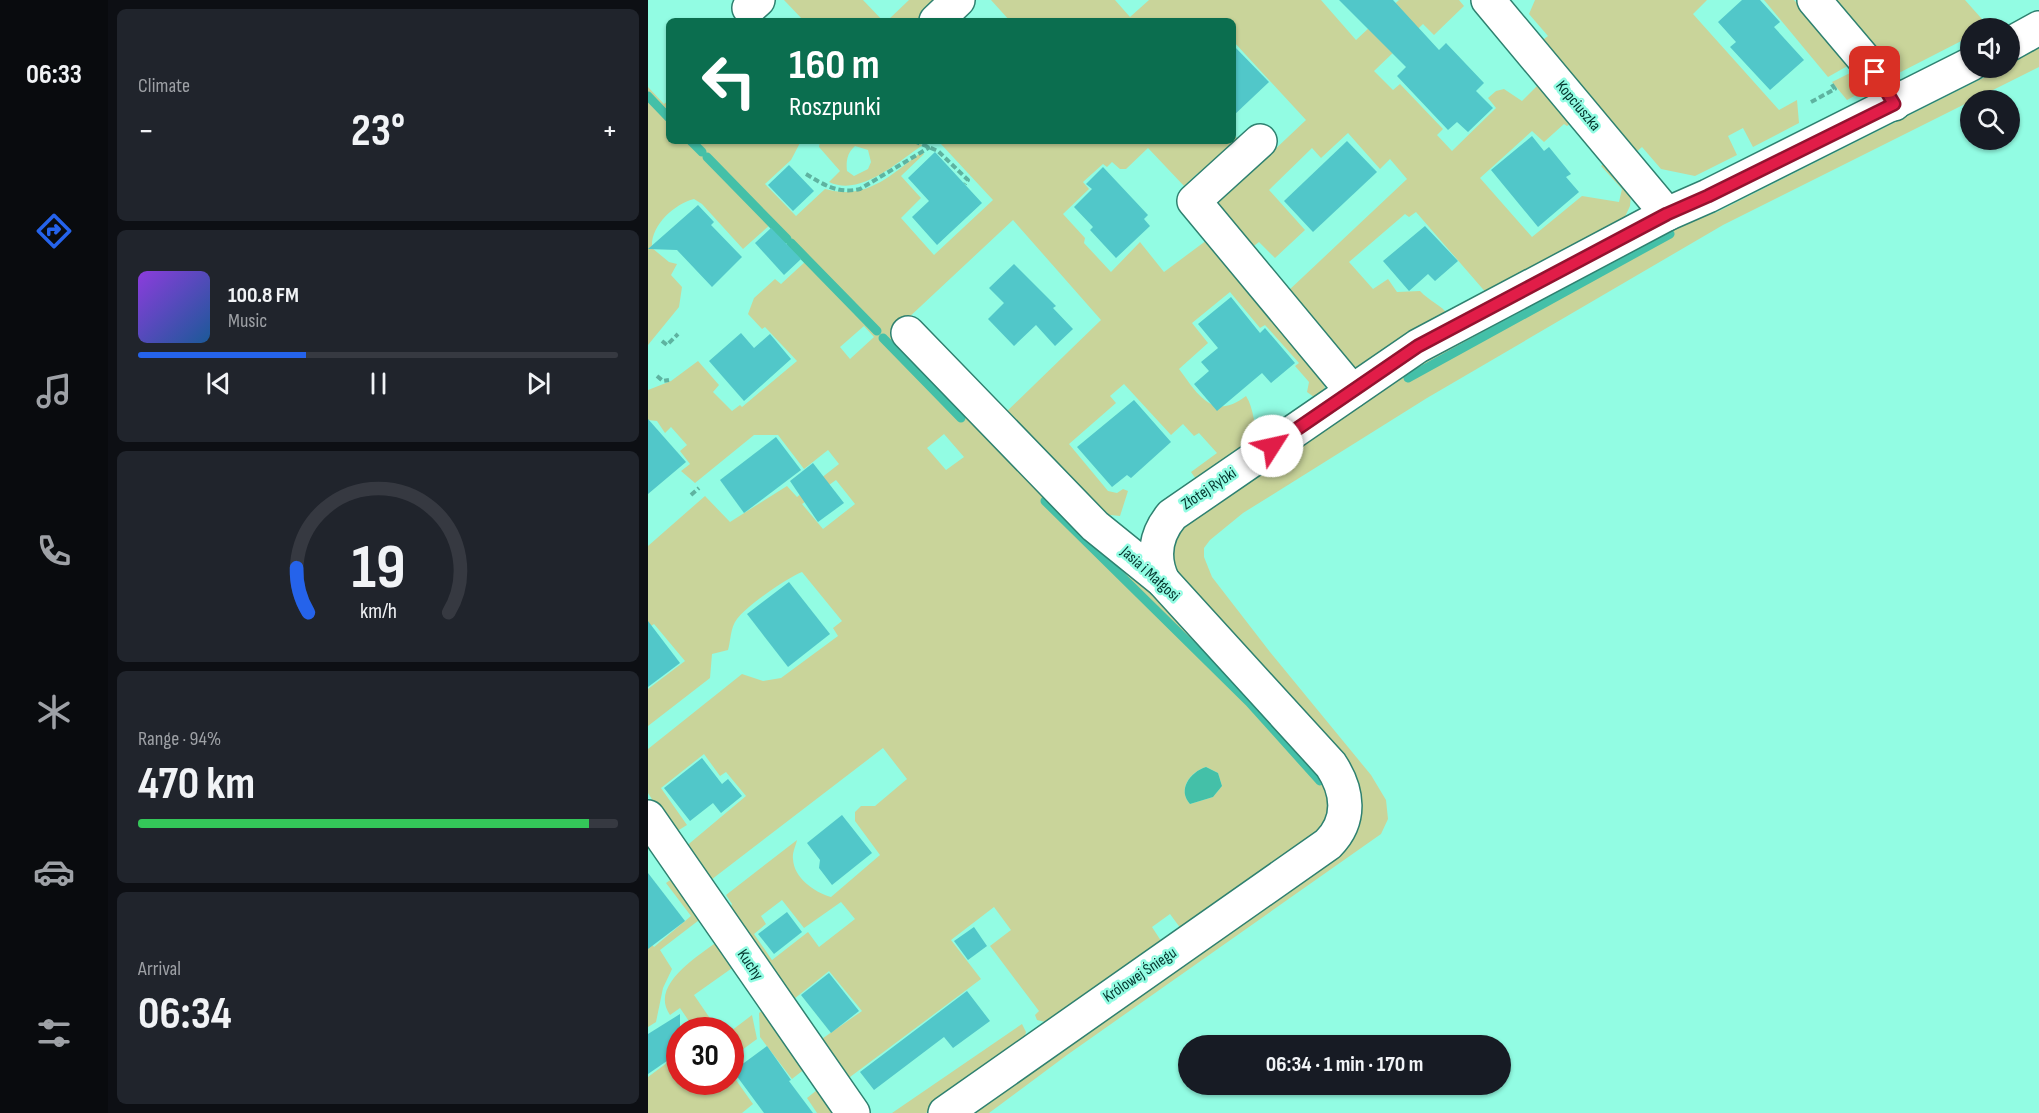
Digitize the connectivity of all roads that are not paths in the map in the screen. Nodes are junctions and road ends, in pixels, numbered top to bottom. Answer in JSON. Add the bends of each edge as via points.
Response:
{"nodes":[{"id":1,"x":958,"y":0,"type":"edge"},
{"id":2,"x":1488,"y":0,"type":"edge"},
{"id":3,"x":1814,"y":0,"type":"edge"},
{"id":4,"x":939,"y":18,"type":"edge"},
{"id":5,"x":2039,"y":28,"type":"edge"},
{"id":6,"x":2020,"y":38,"type":"edge"},
{"id":7,"x":1960,"y":70,"type":"edge"},
{"id":8,"x":1894,"y":104,"type":"junction"},
{"id":9,"x":1260,"y":141,"type":"dead end"},
{"id":10,"x":1667,"y":214,"type":"junction"},
{"id":11,"x":908,"y":333,"type":"dead end"},
{"id":12,"x":1352,"y":391,"type":"junction"},
{"id":13,"x":1163,"y":581,"type":"junction"},
{"id":14,"x":648,"y":817,"type":"edge"},
{"id":15,"x":1335,"y":837,"type":"joint"},
{"id":16,"x":853,"y":1113,"type":"edge"},
{"id":17,"x":945,"y":1113,"type":"edge"}],
"edges":[{"from":1,"to":4,"type":"street"},
{"from":2,"to":10,"type":"street","name":"Kopciuszka"},
{"from":3,"to":8,"type":"street","via":[[1872,67]]},
{"from":5,"to":6,"type":"street"},
{"from":7,"to":8,"type":"street","name":"Złotej Rybki"},
{"from":8,"to":10,"type":"street","name":"Złotej Rybki"},
{"from":9,"to":12,"type":"street","via":[[1194,201]]},
{"from":10,"to":12,"type":"street","name":"Złotej Rybki","via":[[1418,346]]},
{"from":11,"to":13,"type":"street","name":"Jasia i Małgosi","via":[[1095,526]]},
{"from":12,"to":13,"type":"street","name":"Złotej Rybki","via":[[1172,515],[1161,531],[1156,551]]},
{"from":13,"to":15,"type":"street","name":"Jasia i Małgosi","via":[[1335,771],[1346,798],[1345,816]]},
{"from":14,"to":16,"type":"street","name":"Kuchy"},
{"from":15,"to":17,"type":"street","name":"Królowej Śniegu"}]}
